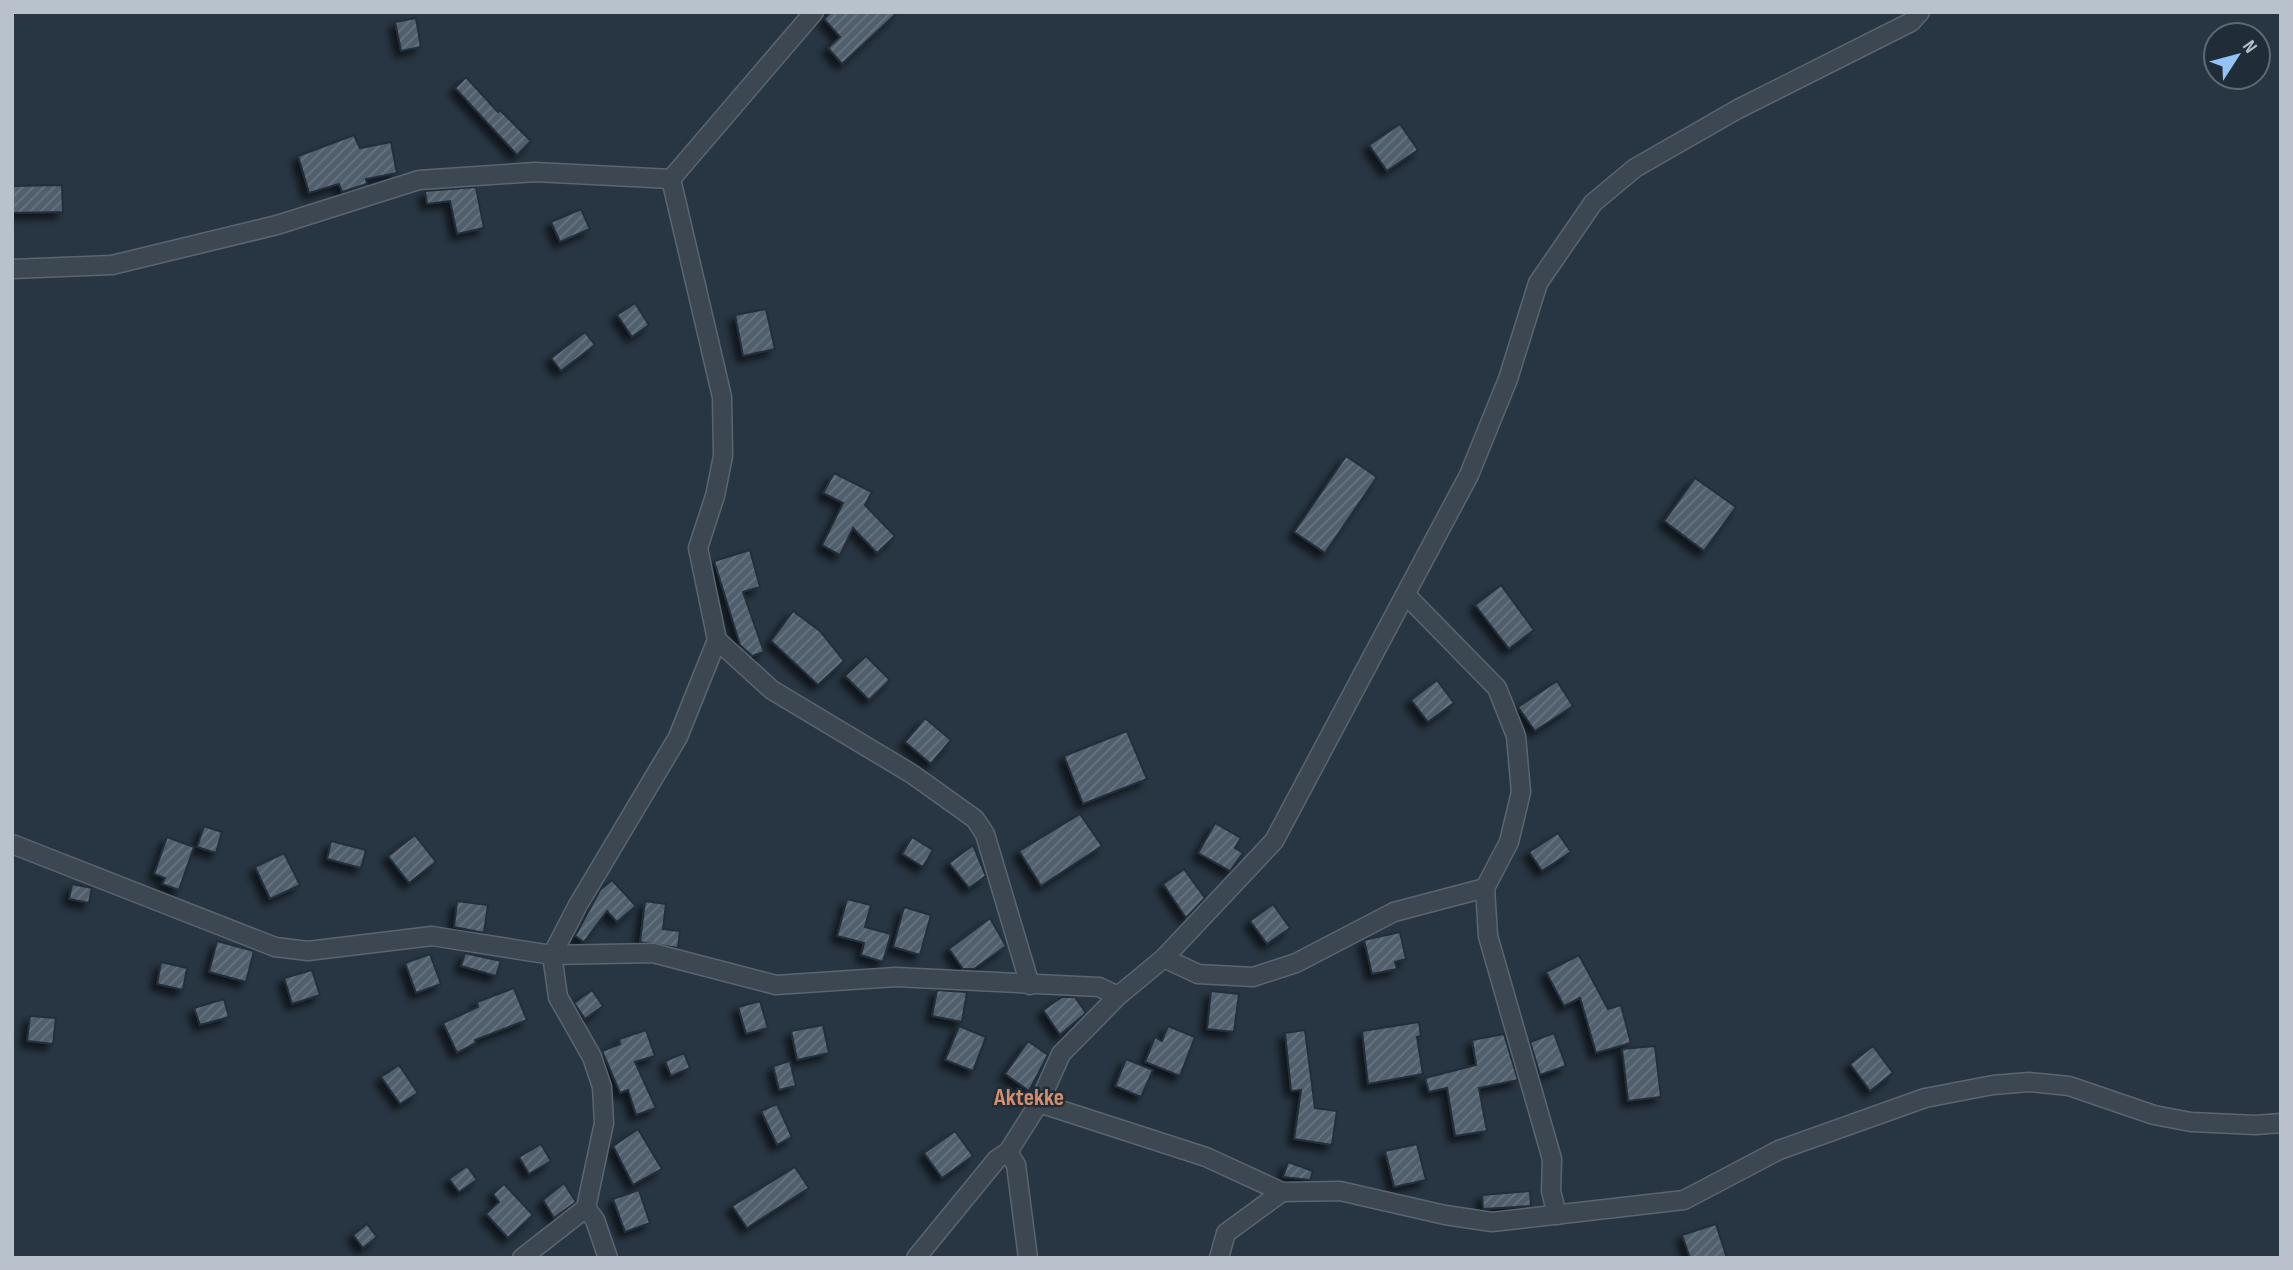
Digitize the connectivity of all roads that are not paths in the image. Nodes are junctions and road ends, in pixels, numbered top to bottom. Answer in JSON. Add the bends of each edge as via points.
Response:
{"nodes":[{"id":1,"x":814,"y":12,"type":"edge"},
{"id":2,"x":1920,"y":12,"type":"edge"},
{"id":3,"x":671,"y":179,"type":"junction"},
{"id":4,"x":12,"y":269,"type":"edge"},
{"id":5,"x":1406,"y":595,"type":"junction"},
{"id":6,"x":717,"y":640,"type":"junction"},
{"id":7,"x":12,"y":844,"type":"edge"},
{"id":8,"x":1485,"y":888,"type":"junction"},
{"id":9,"x":552,"y":955,"type":"junction"},
{"id":10,"x":1164,"y":958,"type":"junction"},
{"id":11,"x":1030,"y":985,"type":"junction"},
{"id":12,"x":1118,"y":996,"type":"junction"},
{"id":13,"x":1039,"y":1103,"type":"junction"},
{"id":14,"x":2281,"y":1123,"type":"edge"},
{"id":15,"x":1008,"y":1152,"type":"junction"},
{"id":16,"x":1282,"y":1192,"type":"junction"},
{"id":17,"x":586,"y":1208,"type":"junction"},
{"id":18,"x":1557,"y":1215,"type":"junction"},
{"id":19,"x":522,"y":1258,"type":"edge"},
{"id":20,"x":608,"y":1258,"type":"edge"},
{"id":21,"x":916,"y":1258,"type":"edge"},
{"id":22,"x":1028,"y":1258,"type":"edge"},
{"id":23,"x":1219,"y":1258,"type":"edge"}],
"edges":[{"from":1,"to":3,"type":"street"},
{"from":2,"to":5,"type":"street","via":[[1911,22],[1738,109],[1635,168],[1593,203],[1538,284],[1508,379],[1469,475]]},
{"from":3,"to":4,"type":"street","via":[[535,172],[419,180],[277,225],[112,265]]},
{"from":3,"to":6,"type":"street","via":[[722,397],[723,456],[698,548]]},
{"from":5,"to":8,"type":"street","via":[[1497,688],[1516,736],[1521,792],[1509,842]]},
{"from":5,"to":10,"type":"street","via":[[1274,841]]},
{"from":6,"to":9,"type":"street","via":[[678,737]]},
{"from":6,"to":11,"type":"street","via":[[772,690],[912,774],[975,819],[985,834]]},
{"from":7,"to":9,"type":"street","via":[[275,947],[308,951],[432,936]]},
{"from":8,"to":10,"type":"street","via":[[1394,912],[1296,963],[1253,977],[1198,974]]},
{"from":8,"to":18,"type":"street","via":[[1489,936],[1552,1159],[1551,1191]]},
{"from":9,"to":11,"type":"street","via":[[653,953],[776,985],[896,977]]},
{"from":9,"to":17,"type":"street","via":[[558,997],[592,1056],[602,1087],[604,1123]]},
{"from":10,"to":12,"type":"street"},
{"from":11,"to":12,"type":"street","via":[[1099,987]]},
{"from":12,"to":13,"type":"street","via":[[1062,1054]]},
{"from":13,"to":15,"type":"street"},
{"from":13,"to":16,"type":"street","via":[[1206,1157]]},
{"from":14,"to":18,"type":"street","via":[[2191,1122],[2154,1115],[2069,1086],[1993,1085],[1925,1098],[1779,1150],[1684,1200]]},
{"from":15,"to":21,"type":"street","via":[[997,1159]]},
{"from":15,"to":22,"type":"street","via":[[1016,1165]]},
{"from":16,"to":18,"type":"street","via":[[1340,1191],[1492,1222]]},
{"from":16,"to":23,"type":"street","via":[[1226,1233]]},
{"from":17,"to":19,"type":"street"},
{"from":17,"to":20,"type":"street"}]}
